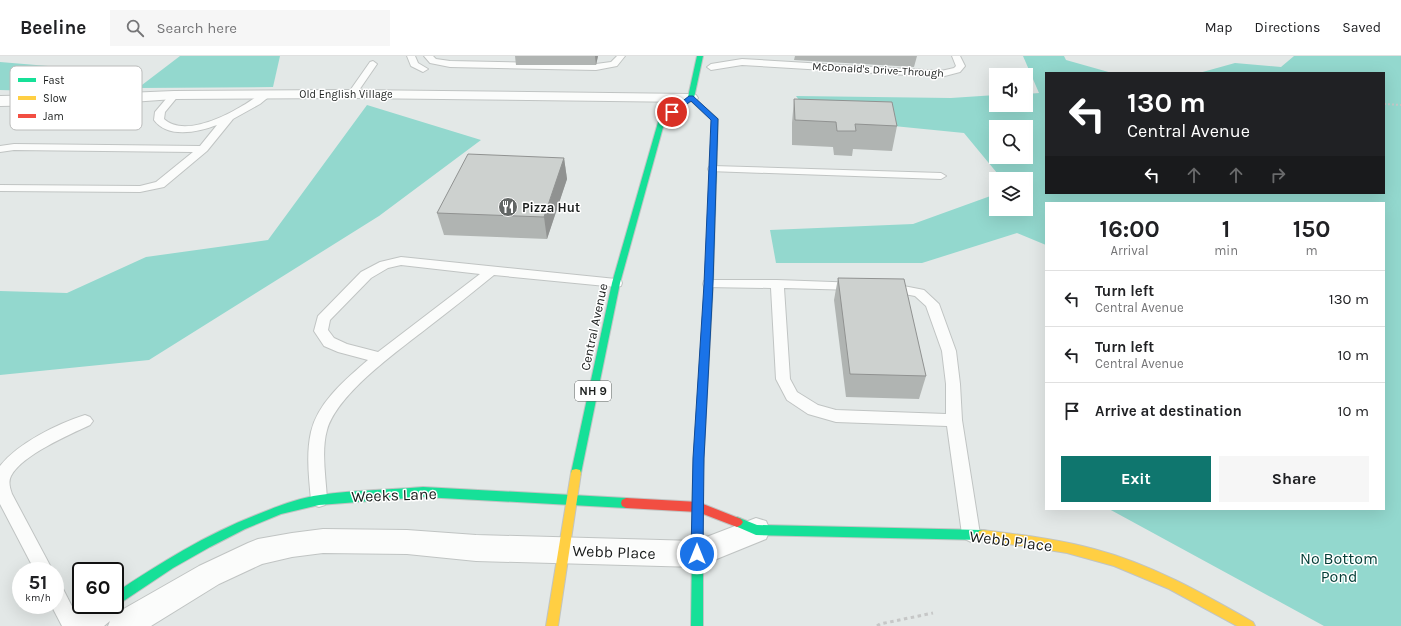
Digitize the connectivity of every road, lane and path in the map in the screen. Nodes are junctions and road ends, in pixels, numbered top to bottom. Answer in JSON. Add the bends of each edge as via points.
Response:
{"nodes":[{"id":1,"x":411,"y":56,"type":"edge"},
{"id":2,"x":428,"y":56,"type":"edge"},
{"id":3,"x":621,"y":56,"type":"edge"},
{"id":4,"x":700,"y":56,"type":"edge"},
{"id":5,"x":956,"y":56,"type":"edge"},
{"id":6,"x":373,"y":64,"type":"dead end"},
{"id":7,"x":604,"y":66,"type":"junction"},
{"id":8,"x":698,"y":66,"type":"junction"},
{"id":9,"x":711,"y":67,"type":"junction"},
{"id":10,"x":423,"y":69,"type":"dead end"},
{"id":11,"x":752,"y":70,"type":"dead end"},
{"id":12,"x":453,"y":71,"type":"dead end"},
{"id":13,"x":352,"y":94,"type":"junction"},
{"id":14,"x":174,"y":95,"type":"junction"},
{"id":15,"x":266,"y":95,"type":"junction"},
{"id":16,"x":142,"y":97,"type":"edge"},
{"id":17,"x":691,"y":98,"type":"junction"},
{"id":18,"x":0,"y":101,"type":"edge"},
{"id":19,"x":10,"y":101,"type":"edge"},
{"id":20,"x":1385,"y":104,"type":"edge"},
{"id":21,"x":1401,"y":105,"type":"edge"},
{"id":22,"x":228,"y":119,"type":"junction"},
{"id":23,"x":0,"y":149,"type":"edge"},
{"id":24,"x":203,"y":149,"type":"junction"},
{"id":25,"x":713,"y":169,"type":"junction"},
{"id":26,"x":941,"y":176,"type":"dead end"},
{"id":27,"x":0,"y":188,"type":"edge"},
{"id":28,"x":491,"y":271,"type":"junction"},
{"id":29,"x":616,"y":283,"type":"junction"},
{"id":30,"x":709,"y":284,"type":"junction"},
{"id":31,"x":777,"y":284,"type":"junction"},
{"id":32,"x":380,"y":358,"type":"junction"},
{"id":33,"x":85,"y":420,"type":"dead end"},
{"id":34,"x":954,"y":420,"type":"junction"},
{"id":35,"x":319,"y":500,"type":"junction"},
{"id":36,"x":571,"y":500,"type":"junction"},
{"id":37,"x":698,"y":507,"type":"junction"},
{"id":38,"x":756,"y":530,"type":"junction"},
{"id":39,"x":971,"y":534,"type":"junction"},
{"id":40,"x":564,"y":550,"type":"junction"},
{"id":41,"x":697,"y":554,"type":"junction"},
{"id":42,"x":39,"y":562,"type":"edge"},
{"id":43,"x":124,"y":594,"type":"edge"},
{"id":44,"x":64,"y":610,"type":"edge"},
{"id":45,"x":933,"y":613,"type":"dead end"},
{"id":46,"x":96,"y":614,"type":"edge"},
{"id":47,"x":72,"y":626,"type":"edge"},
{"id":48,"x":79,"y":626,"type":"edge"},
{"id":49,"x":123,"y":626,"type":"edge"},
{"id":50,"x":552,"y":626,"type":"edge"},
{"id":51,"x":697,"y":626,"type":"edge"},
{"id":52,"x":878,"y":626,"type":"edge"},
{"id":53,"x":1249,"y":626,"type":"edge"}],
"edges":[{"from":1,"to":10,"type":"lane","via":[[414,64]]},
{"from":2,"to":7,"type":"lane","via":[[433,61],[450,64]]},
{"from":3,"to":7,"type":"lane","via":[[612,65]]},
{"from":4,"to":8,"type":"main road"},
{"from":5,"to":9,"type":"lane","name":"McDonald's Drive-Through","via":[[961,66],[957,70],[941,74],[742,62]]},
{"from":6,"to":13,"type":"lane"},
{"from":7,"to":12,"type":"lane","via":[[565,72]]},
{"from":8,"to":9,"type":"lane"},
{"from":8,"to":17,"type":"main road"},
{"from":9,"to":11,"type":"lane"},
{"from":13,"to":15,"type":"street","name":"Old English Village"},
{"from":13,"to":17,"type":"street","name":"Old English Village"},
{"from":14,"to":15,"type":"street","name":"Old English Village"},
{"from":14,"to":16,"type":"street","name":"Old English Village"},
{"from":14,"to":22,"type":"lane","via":[[160,112],[158,120],[167,127],[183,129]]},
{"from":15,"to":22,"type":"lane"},
{"from":17,"to":25,"type":"main road","via":[[714,119]]},
{"from":17,"to":29,"type":"main road","name":"Central Avenue","number":"NH 9","via":[[662,119]]},
{"from":18,"to":19,"type":"street","name":"Old English Village"},
{"from":20,"to":21,"type":"path"},
{"from":22,"to":24,"type":"lane"},
{"from":23,"to":24,"type":"lane"},
{"from":24,"to":27,"type":"lane","via":[[160,185],[140,189]]},
{"from":25,"to":26,"type":"lane"},
{"from":25,"to":30,"type":"main road"},
{"from":28,"to":29,"type":"lane"},
{"from":28,"to":32,"type":"lane"},
{"from":28,"to":32,"type":"lane","via":[[401,261],[384,265],[366,275],[323,319],[321,331],[329,342]]},
{"from":29,"to":36,"type":"main road","name":"Central Avenue","number":"NH 9"},
{"from":30,"to":31,"type":"lane"},
{"from":30,"to":37,"type":"main road","via":[[698,458]]},
{"from":31,"to":34,"type":"lane","via":[[870,286],[899,288],[919,293],[932,304],[949,351]]},
{"from":31,"to":34,"type":"lane","via":[[783,379],[792,396],[813,410],[836,416]]},
{"from":32,"to":35,"type":"lane","via":[[341,394],[319,430]]},
{"from":33,"to":42,"type":"lane","via":[[20,455],[7,469],[1,482],[4,494]]},
{"from":34,"to":39,"type":"lane"},
{"from":35,"to":36,"type":"main road","name":"Weeks Lane","via":[[423,492]]},
{"from":35,"to":43,"type":"main road","name":"Weeks Lane","via":[[280,510],[241,526],[169,564]]},
{"from":36,"to":37,"type":"main road","name":"Weeks Lane"},
{"from":36,"to":40,"type":"main road","name":"Central Avenue","number":"NH 9"},
{"from":37,"to":38,"type":"main road","name":"Webb Place"},
{"from":37,"to":41,"type":"main road"},
{"from":38,"to":39,"type":"main road","name":"Webb Place"},
{"from":38,"to":41,"type":"street","name":"Webb Place"},
{"from":39,"to":53,"type":"main road","name":"Webb Place","via":[[1035,542],[1094,554],[1143,571],[1194,594]]},
{"from":40,"to":41,"type":"street","name":"Webb Place"},
{"from":40,"to":49,"type":"street","via":[[407,542],[323,541],[292,545],[258,552],[209,575]]},
{"from":40,"to":50,"type":"main road","name":"Central Avenue","number":"NH 9"},
{"from":41,"to":51,"type":"main road"},
{"from":44,"to":47,"type":"lane"},
{"from":45,"to":52,"type":"path"},
{"from":46,"to":48,"type":"street"}]}
